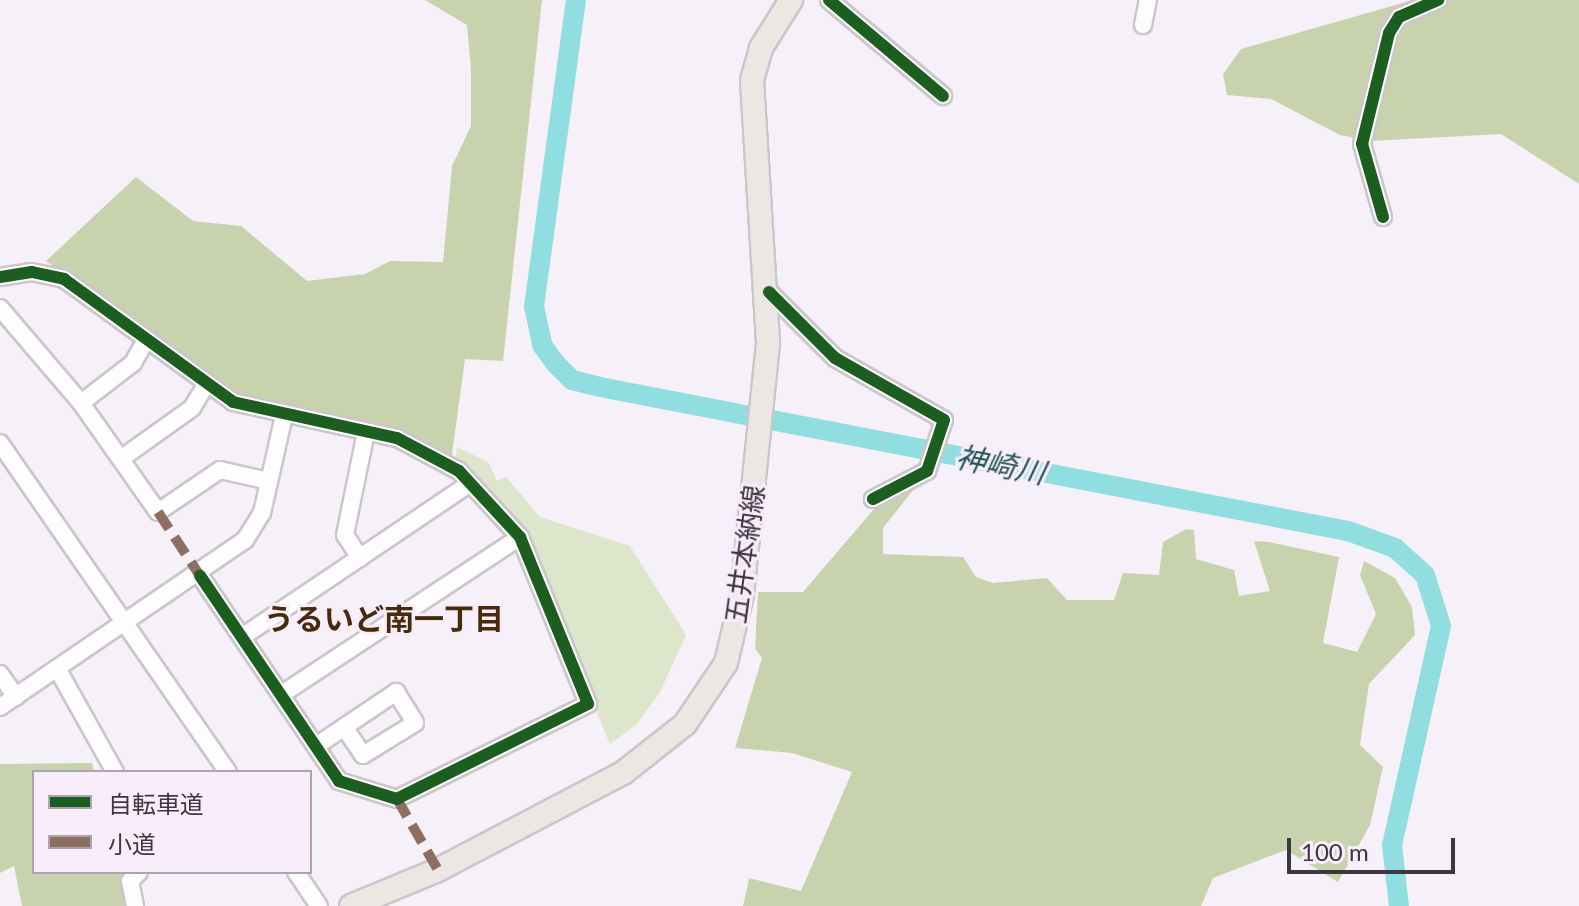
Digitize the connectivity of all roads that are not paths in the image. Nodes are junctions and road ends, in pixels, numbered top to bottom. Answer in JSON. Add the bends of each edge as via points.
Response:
{"nodes":[{"id":1,"x":791,"y":0,"type":"edge"},
{"id":2,"x":829,"y":0,"type":"edge"},
{"id":3,"x":1148,"y":0,"type":"edge"},
{"id":4,"x":1438,"y":0,"type":"edge"},
{"id":5,"x":1143,"y":25,"type":"dead end"},
{"id":6,"x":943,"y":96,"type":"dead end"},
{"id":7,"x":1383,"y":217,"type":"dead end"},
{"id":8,"x":0,"y":277,"type":"edge"},
{"id":9,"x":769,"y":292,"type":"junction"},
{"id":10,"x":0,"y":308,"type":"edge"},
{"id":11,"x":146,"y":340,"type":"junction"},
{"id":12,"x":206,"y":385,"type":"junction"},
{"id":13,"x":81,"y":403,"type":"junction"},
{"id":14,"x":284,"y":415,"type":"junction"},
{"id":15,"x":366,"y":432,"type":"junction"},
{"id":16,"x":0,"y":443,"type":"edge"},
{"id":17,"x":122,"y":458,"type":"junction"},
{"id":18,"x":269,"y":481,"type":"junction"},
{"id":19,"x":469,"y":484,"type":"junction"},
{"id":20,"x":873,"y":499,"type":"dead end"},
{"id":21,"x":520,"y":537,"type":"junction"},
{"id":22,"x":360,"y":558,"type":"junction"},
{"id":23,"x":200,"y":576,"type":"junction"},
{"id":24,"x":126,"y":622,"type":"junction"},
{"id":25,"x":242,"y":637,"type":"junction"},
{"id":26,"x":58,"y":670,"type":"junction"},
{"id":27,"x":0,"y":674,"type":"edge"},
{"id":28,"x":282,"y":694,"type":"junction"},
{"id":29,"x":16,"y":697,"type":"junction"},
{"id":30,"x":0,"y":707,"type":"edge"},
{"id":31,"x":344,"y":727,"type":"dead end"},
{"id":32,"x":316,"y":746,"type":"junction"},
{"id":33,"x":114,"y":770,"type":"edge"},
{"id":34,"x":227,"y":770,"type":"edge"},
{"id":35,"x":137,"y":874,"type":"edge"},
{"id":36,"x":297,"y":874,"type":"edge"},
{"id":37,"x":135,"y":906,"type":"edge"},
{"id":38,"x":319,"y":906,"type":"edge"},
{"id":39,"x":351,"y":906,"type":"edge"}],
"edges":[{"from":1,"to":9,"type":"main road","name":"五井本納線","via":[[761,48],[752,80]]},
{"from":2,"to":6,"type":"street"},
{"from":3,"to":5,"type":"street"},
{"from":4,"to":7,"type":"street","via":[[1399,17],[1389,33],[1362,144]]},
{"from":8,"to":11,"type":"street","via":[[32,272],[64,279]]},
{"from":9,"to":20,"type":"street","via":[[835,358],[944,420],[929,467]]},
{"from":9,"to":39,"type":"main road","name":"五井本納線","via":[[761,428],[738,617],[726,663],[696,712],[608,783]]},
{"from":10,"to":13,"type":"street"},
{"from":11,"to":12,"type":"street"},
{"from":11,"to":13,"type":"street","via":[[133,363]]},
{"from":12,"to":14,"type":"street","via":[[233,402]]},
{"from":12,"to":17,"type":"street","via":[[192,408]]},
{"from":13,"to":17,"type":"street"},
{"from":14,"to":15,"type":"street"},
{"from":14,"to":18,"type":"street"},
{"from":15,"to":19,"type":"street","via":[[397,438]]},
{"from":15,"to":22,"type":"street","via":[[345,535]]},
{"from":16,"to":24,"type":"street"},
{"from":17,"to":18,"type":"street","via":[[158,512],[220,470]]},
{"from":18,"to":23,"type":"street","via":[[255,528]]},
{"from":19,"to":21,"type":"street"},
{"from":19,"to":22,"type":"street"},
{"from":21,"to":28,"type":"street"},
{"from":21,"to":32,"type":"street","via":[[588,704],[397,799],[339,781]]},
{"from":22,"to":25,"type":"street"},
{"from":23,"to":24,"type":"street"},
{"from":23,"to":25,"type":"street"},
{"from":24,"to":26,"type":"street"},
{"from":24,"to":34,"type":"street"},
{"from":25,"to":28,"type":"street"},
{"from":26,"to":29,"type":"street"},
{"from":26,"to":33,"type":"street"},
{"from":27,"to":29,"type":"street"},
{"from":28,"to":32,"type":"street"},
{"from":29,"to":30,"type":"street"},
{"from":31,"to":32,"type":"street"},
{"from":35,"to":37,"type":"street","via":[[130,881]]},
{"from":36,"to":38,"type":"street"}]}
